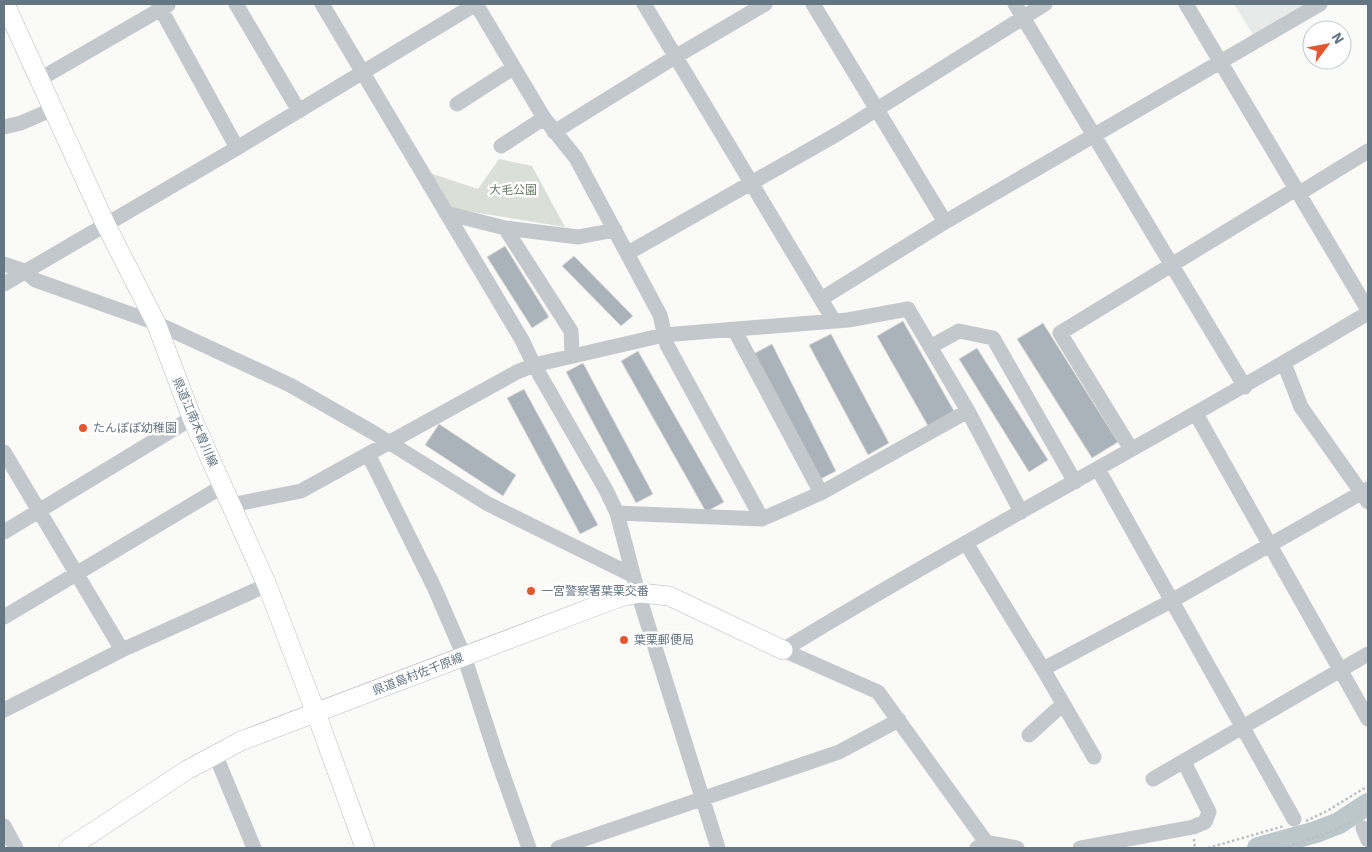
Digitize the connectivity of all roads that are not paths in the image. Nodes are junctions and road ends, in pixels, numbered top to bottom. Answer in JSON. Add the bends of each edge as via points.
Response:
{"nodes":[{"id":1,"x":5,"y":4,"type":"edge"},
{"id":2,"x":236,"y":4,"type":"edge"},
{"id":3,"x":322,"y":4,"type":"edge"},
{"id":4,"x":476,"y":4,"type":"edge"},
{"id":5,"x":644,"y":4,"type":"edge"},
{"id":6,"x":765,"y":4,"type":"edge"},
{"id":7,"x":813,"y":4,"type":"edge"},
{"id":8,"x":1015,"y":4,"type":"edge"},
{"id":9,"x":1044,"y":4,"type":"edge"},
{"id":10,"x":1186,"y":4,"type":"edge"},
{"id":11,"x":1320,"y":4,"type":"edge"},
{"id":12,"x":163,"y":6,"type":"edge"},
{"id":13,"x":1023,"y":17,"type":"junction"},
{"id":14,"x":675,"y":57,"type":"junction"},
{"id":15,"x":1219,"y":62,"type":"junction"},
{"id":16,"x":513,"y":68,"type":"junction"},
{"id":17,"x":362,"y":73,"type":"junction"},
{"id":18,"x":40,"y":79,"type":"junction"},
{"id":19,"x":458,"y":104,"type":"dead end"},
{"id":20,"x":53,"y":109,"type":"junction"},
{"id":21,"x":877,"y":109,"type":"junction"},
{"id":22,"x":299,"y":111,"type":"junction"},
{"id":23,"x":544,"y":118,"type":"junction"},
{"id":24,"x":4,"y":127,"type":"edge"},
{"id":25,"x":554,"y":132,"type":"junction"},
{"id":26,"x":1094,"y":136,"type":"junction"},
{"id":27,"x":501,"y":146,"type":"dead end"},
{"id":28,"x":237,"y":148,"type":"junction"},
{"id":29,"x":1368,"y":151,"type":"edge"},
{"id":30,"x":750,"y":182,"type":"junction"},
{"id":31,"x":1297,"y":192,"type":"junction"},
{"id":32,"x":446,"y":213,"type":"junction"},
{"id":33,"x":945,"y":222,"type":"junction"},
{"id":34,"x":105,"y":223,"type":"junction"},
{"id":35,"x":505,"y":228,"type":"junction"},
{"id":36,"x":615,"y":230,"type":"junction"},
{"id":37,"x":628,"y":253,"type":"junction"},
{"id":38,"x":4,"y":264,"type":"edge"},
{"id":39,"x":1171,"y":266,"type":"junction"},
{"id":40,"x":25,"y":272,"type":"junction"},
{"id":41,"x":4,"y":284,"type":"edge"},
{"id":42,"x":821,"y":299,"type":"junction"},
{"id":43,"x":1368,"y":311,"type":"edge"},
{"id":44,"x":834,"y":321,"type":"junction"},
{"id":45,"x":156,"y":323,"type":"junction"},
{"id":46,"x":735,"y":331,"type":"junction"},
{"id":47,"x":664,"y":335,"type":"junction"},
{"id":48,"x":930,"y":347,"type":"junction"},
{"id":49,"x":572,"y":355,"type":"junction"},
{"id":50,"x":1284,"y":363,"type":"junction"},
{"id":51,"x":534,"y":365,"type":"junction"},
{"id":52,"x":1245,"y":387,"type":"junction"},
{"id":53,"x":968,"y":411,"type":"junction"},
{"id":54,"x":1196,"y":414,"type":"junction"},
{"id":55,"x":192,"y":418,"type":"junction"},
{"id":56,"x":390,"y":443,"type":"junction"},
{"id":57,"x":1132,"y":449,"type":"junction"},
{"id":58,"x":4,"y":452,"type":"edge"},
{"id":59,"x":368,"y":454,"type":"junction"},
{"id":60,"x":1098,"y":469,"type":"junction"},
{"id":61,"x":1075,"y":482,"type":"junction"},
{"id":62,"x":223,"y":486,"type":"junction"},
{"id":63,"x":822,"y":493,"type":"junction"},
{"id":64,"x":1366,"y":495,"type":"edge"},
{"id":65,"x":231,"y":505,"type":"junction"},
{"id":66,"x":39,"y":512,"type":"junction"},
{"id":67,"x":1021,"y":512,"type":"junction"},
{"id":68,"x":617,"y":514,"type":"junction"},
{"id":69,"x":762,"y":519,"type":"junction"},
{"id":70,"x":4,"y":532,"type":"edge"},
{"id":71,"x":966,"y":543,"type":"junction"},
{"id":72,"x":1269,"y":546,"type":"junction"},
{"id":73,"x":77,"y":574,"type":"junction"},
{"id":74,"x":635,"y":584,"type":"junction"},
{"id":75,"x":267,"y":585,"type":"junction"},
{"id":76,"x":1173,"y":600,"type":"junction"},
{"id":77,"x":4,"y":617,"type":"edge"},
{"id":78,"x":122,"y":650,"type":"junction"},
{"id":79,"x":782,"y":650,"type":"junction"},
{"id":80,"x":1368,"y":654,"type":"edge"},
{"id":81,"x":464,"y":656,"type":"junction"},
{"id":82,"x":1043,"y":669,"type":"junction"},
{"id":83,"x":1342,"y":670,"type":"junction"},
{"id":84,"x":1063,"y":704,"type":"junction"},
{"id":85,"x":4,"y":710,"type":"edge"},
{"id":86,"x":316,"y":712,"type":"junction"},
{"id":87,"x":1368,"y":719,"type":"edge"},
{"id":88,"x":899,"y":720,"type":"junction"},
{"id":89,"x":1244,"y":728,"type":"junction"},
{"id":90,"x":1028,"y":735,"type":"dead end"},
{"id":91,"x":215,"y":754,"type":"junction"},
{"id":92,"x":1094,"y":757,"type":"dead end"},
{"id":93,"x":1184,"y":762,"type":"junction"},
{"id":94,"x":1154,"y":779,"type":"dead end"},
{"id":95,"x":702,"y":799,"type":"junction"},
{"id":96,"x":1294,"y":819,"type":"dead end"},
{"id":97,"x":4,"y":826,"type":"edge"},
{"id":98,"x":981,"y":845,"type":"edge"},
{"id":99,"x":16,"y":848,"type":"edge"},
{"id":100,"x":69,"y":848,"type":"edge"},
{"id":101,"x":254,"y":848,"type":"edge"},
{"id":102,"x":364,"y":848,"type":"edge"},
{"id":103,"x":529,"y":848,"type":"edge"},
{"id":104,"x":558,"y":848,"type":"edge"},
{"id":105,"x":718,"y":848,"type":"edge"},
{"id":106,"x":1012,"y":848,"type":"edge"},
{"id":107,"x":1080,"y":848,"type":"edge"}],
"edges":[{"from":1,"to":18,"type":"main road","name":"県道江南木曽川線"},
{"from":2,"to":22,"type":"street"},
{"from":3,"to":17,"type":"street"},
{"from":4,"to":16,"type":"street"},
{"from":4,"to":17,"type":"street"},
{"from":5,"to":14,"type":"street"},
{"from":6,"to":14,"type":"street"},
{"from":7,"to":21,"type":"street"},
{"from":8,"to":13,"type":"street"},
{"from":9,"to":13,"type":"street"},
{"from":10,"to":15,"type":"street"},
{"from":11,"to":15,"type":"street"},
{"from":12,"to":18,"type":"street"},
{"from":12,"to":28,"type":"street"},
{"from":13,"to":21,"type":"street"},
{"from":13,"to":26,"type":"street"},
{"from":14,"to":25,"type":"street"},
{"from":14,"to":30,"type":"street"},
{"from":15,"to":26,"type":"street"},
{"from":15,"to":31,"type":"street"},
{"from":16,"to":19,"type":"street"},
{"from":16,"to":23,"type":"street"},
{"from":17,"to":22,"type":"street"},
{"from":17,"to":32,"type":"street"},
{"from":18,"to":20,"type":"main road","name":"県道江南木曽川線"},
{"from":20,"to":24,"type":"street"},
{"from":20,"to":34,"type":"main road","name":"県道江南木曽川線"},
{"from":21,"to":30,"type":"street"},
{"from":21,"to":33,"type":"street"},
{"from":22,"to":28,"type":"street"},
{"from":23,"to":25,"type":"street"},
{"from":23,"to":27,"type":"street"},
{"from":25,"to":36,"type":"street","via":[[576,158]]},
{"from":26,"to":33,"type":"street"},
{"from":26,"to":39,"type":"street"},
{"from":28,"to":34,"type":"street"},
{"from":29,"to":31,"type":"street"},
{"from":30,"to":37,"type":"street"},
{"from":30,"to":42,"type":"street"},
{"from":31,"to":39,"type":"street"},
{"from":31,"to":43,"type":"street"},
{"from":32,"to":35,"type":"street"},
{"from":32,"to":51,"type":"street"},
{"from":33,"to":42,"type":"street"},
{"from":34,"to":40,"type":"street"},
{"from":34,"to":45,"type":"main road","name":"県道江南木曽川線"},
{"from":35,"to":36,"type":"street","via":[[578,237]]},
{"from":35,"to":49,"type":"street","via":[[571,331]]},
{"from":36,"to":37,"type":"street"},
{"from":37,"to":47,"type":"street","via":[[660,315]]},
{"from":38,"to":40,"type":"street"},
{"from":39,"to":52,"type":"street"},
{"from":39,"to":57,"type":"street","via":[[1060,333]]},
{"from":40,"to":41,"type":"street"},
{"from":40,"to":45,"type":"street","via":[[35,280]]},
{"from":42,"to":44,"type":"street"},
{"from":43,"to":50,"type":"street"},
{"from":44,"to":46,"type":"street"},
{"from":44,"to":48,"type":"street","via":[[908,309]]},
{"from":45,"to":55,"type":"main road","name":"県道江南木曽川線"},
{"from":45,"to":56,"type":"street","via":[[290,385]]},
{"from":46,"to":47,"type":"street"},
{"from":46,"to":63,"type":"street"},
{"from":47,"to":49,"type":"street"},
{"from":47,"to":69,"type":"street"},
{"from":48,"to":53,"type":"street"},
{"from":48,"to":61,"type":"street","via":[[959,331],[993,338]]},
{"from":49,"to":51,"type":"street"},
{"from":50,"to":52,"type":"street"},
{"from":50,"to":64,"type":"street","via":[[1301,407]]},
{"from":51,"to":56,"type":"street"},
{"from":51,"to":68,"type":"street"},
{"from":52,"to":54,"type":"street"},
{"from":53,"to":63,"type":"street"},
{"from":53,"to":67,"type":"street"},
{"from":54,"to":57,"type":"street"},
{"from":54,"to":72,"type":"street"},
{"from":55,"to":62,"type":"main road","name":"県道江南木曽川線"},
{"from":55,"to":66,"type":"street"},
{"from":56,"to":59,"type":"street"},
{"from":56,"to":74,"type":"street","via":[[488,504]]},
{"from":57,"to":60,"type":"street"},
{"from":58,"to":66,"type":"street"},
{"from":59,"to":65,"type":"street","via":[[301,491]]},
{"from":59,"to":81,"type":"street"},
{"from":60,"to":61,"type":"street"},
{"from":60,"to":76,"type":"street"},
{"from":61,"to":67,"type":"street"},
{"from":62,"to":65,"type":"main road","name":"県道江南木曽川線"},
{"from":62,"to":73,"type":"street"},
{"from":63,"to":69,"type":"street"},
{"from":64,"to":72,"type":"street"},
{"from":65,"to":75,"type":"main road","name":"県道江南木曽川線"},
{"from":66,"to":70,"type":"street"},
{"from":66,"to":73,"type":"street"},
{"from":67,"to":71,"type":"street"},
{"from":68,"to":69,"type":"street"},
{"from":68,"to":74,"type":"street"},
{"from":71,"to":79,"type":"street"},
{"from":71,"to":82,"type":"street"},
{"from":72,"to":76,"type":"street"},
{"from":72,"to":83,"type":"street"},
{"from":73,"to":77,"type":"street"},
{"from":73,"to":78,"type":"street"},
{"from":74,"to":79,"type":"main road","name":"県道島村佐千原線","via":[[669,596]]},
{"from":74,"to":81,"type":"main road","name":"県道島村佐千原線","via":[[568,616]]},
{"from":74,"to":95,"type":"street"},
{"from":75,"to":78,"type":"street"},
{"from":75,"to":86,"type":"main road","name":"県道江南木曽川線"},
{"from":76,"to":82,"type":"street"},
{"from":76,"to":89,"type":"street"},
{"from":78,"to":85,"type":"street"},
{"from":79,"to":88,"type":"street","via":[[878,692]]},
{"from":80,"to":83,"type":"street"},
{"from":81,"to":86,"type":"main road","name":"県道島村佐千原線"},
{"from":81,"to":103,"type":"street"},
{"from":82,"to":84,"type":"street"},
{"from":83,"to":87,"type":"street"},
{"from":83,"to":89,"type":"street"},
{"from":84,"to":90,"type":"street"},
{"from":84,"to":92,"type":"street"},
{"from":86,"to":91,"type":"main road","name":"県道島村佐千原線"},
{"from":86,"to":102,"type":"main road","name":"県道江南木曽川線"},
{"from":88,"to":95,"type":"street","via":[[839,752]]},
{"from":88,"to":98,"type":"street"},
{"from":89,"to":93,"type":"street"},
{"from":89,"to":96,"type":"street"},
{"from":91,"to":100,"type":"main road","name":"県道島村佐千原線"},
{"from":91,"to":101,"type":"street"},
{"from":93,"to":94,"type":"street"},
{"from":93,"to":107,"type":"street","via":[[1209,812],[1205,822]]},
{"from":95,"to":104,"type":"street"},
{"from":95,"to":105,"type":"street"},
{"from":97,"to":99,"type":"street"},
{"from":98,"to":106,"type":"street"}]}
